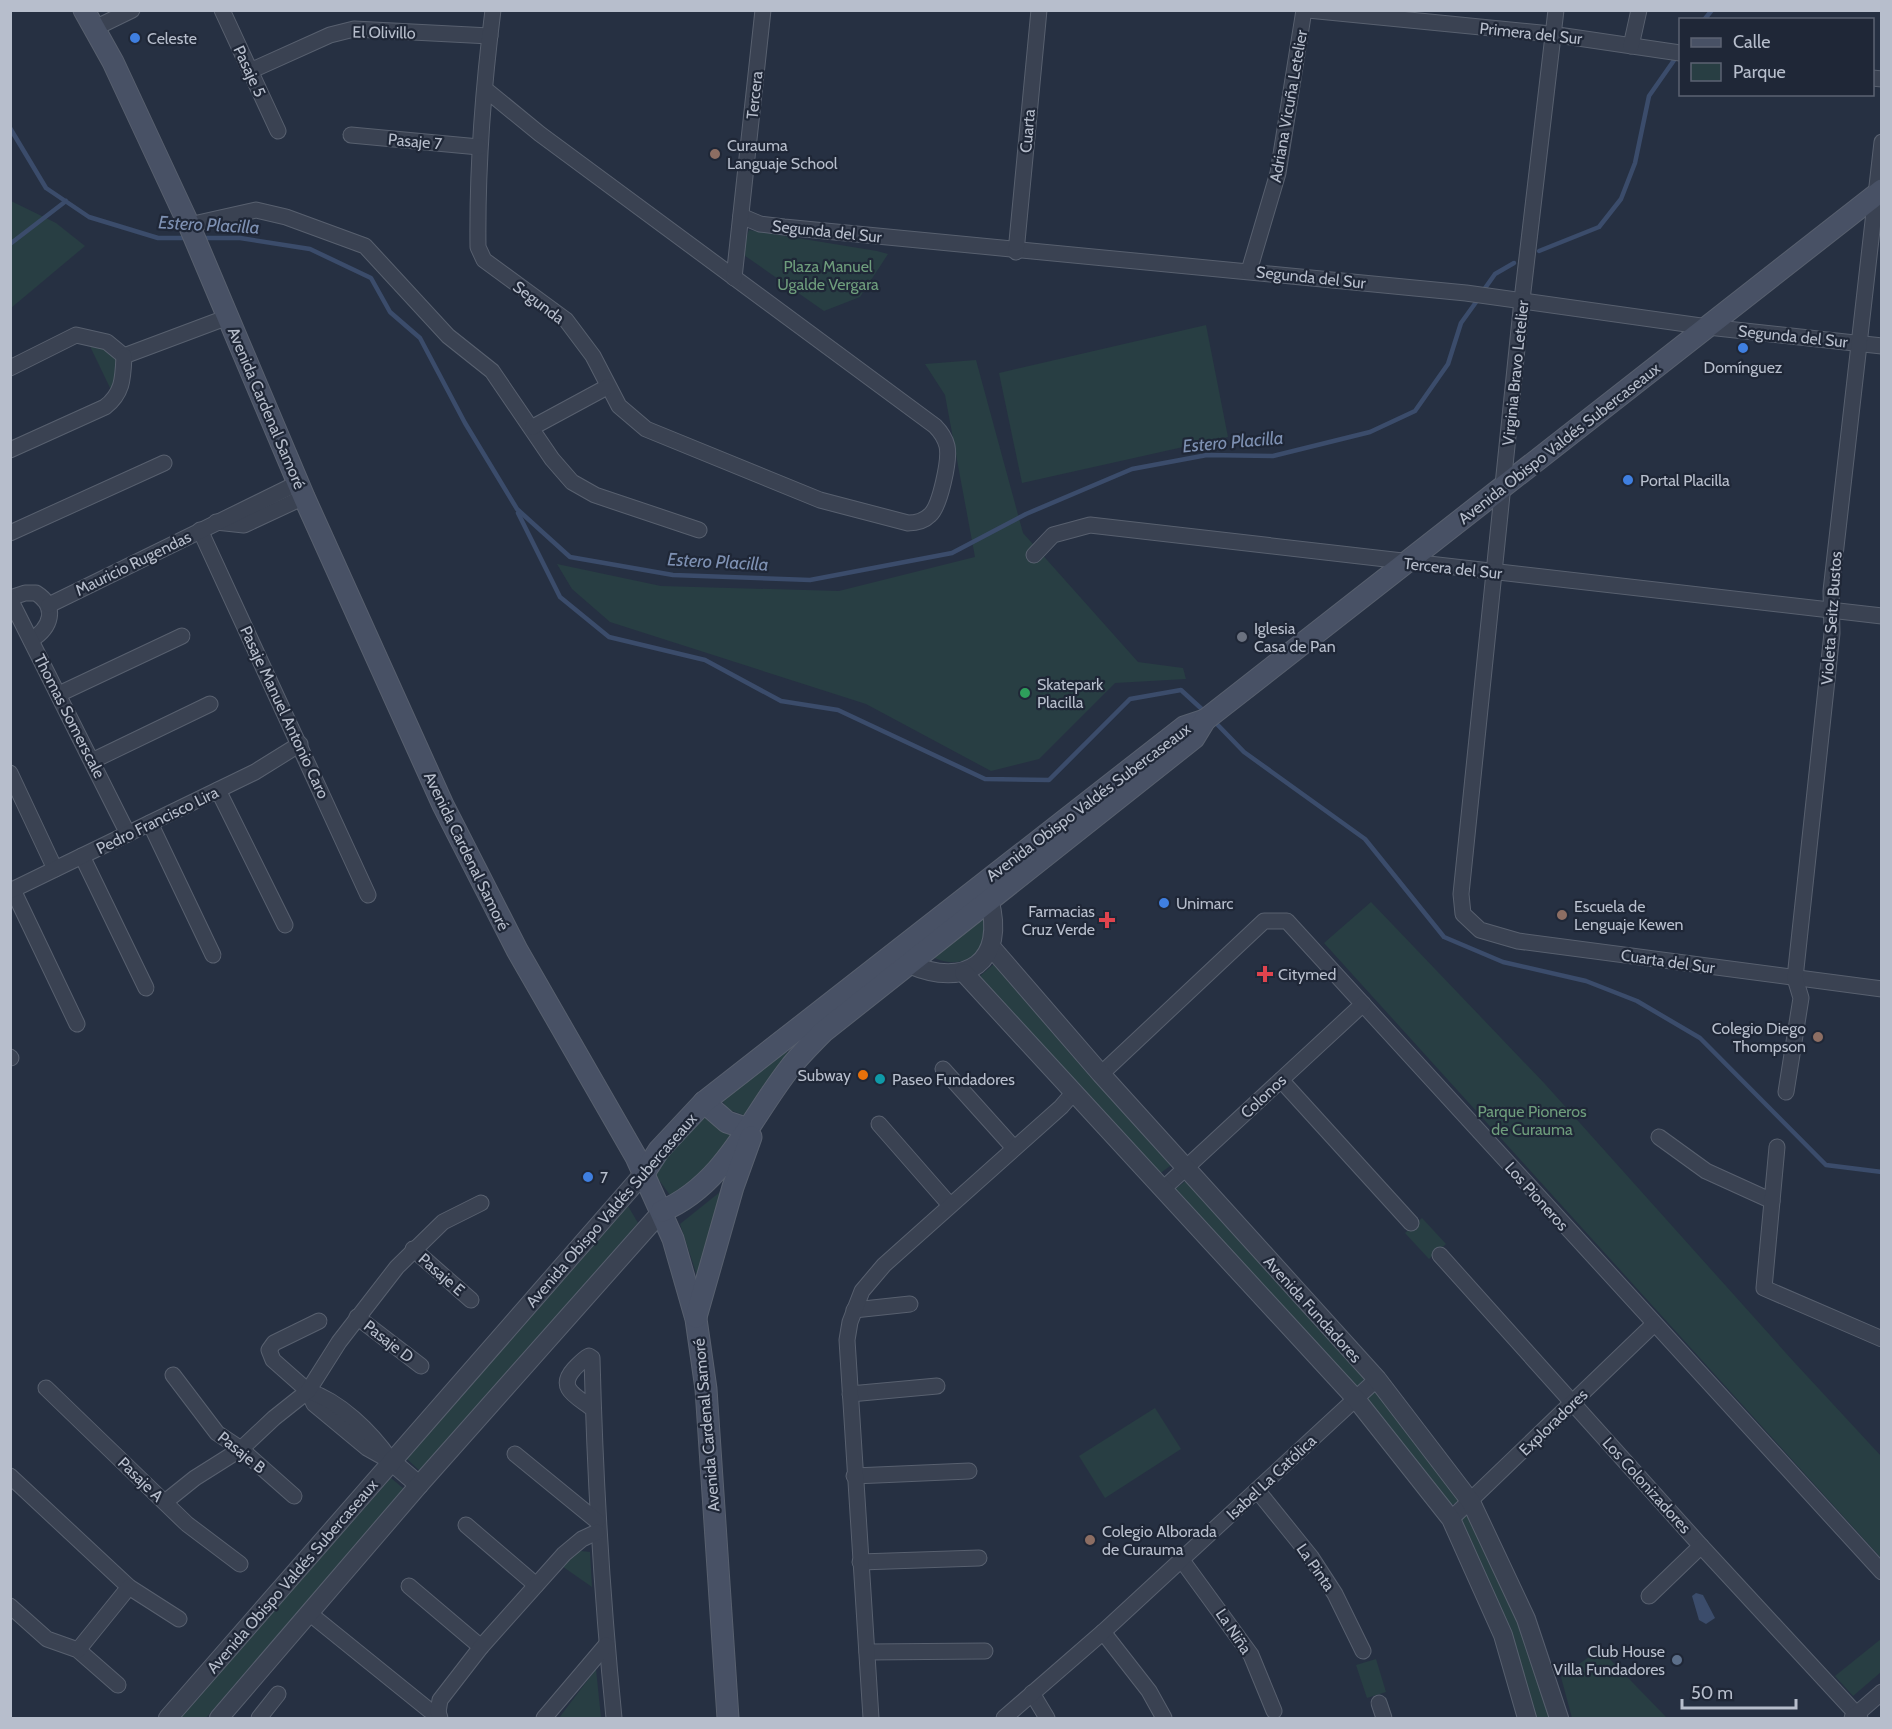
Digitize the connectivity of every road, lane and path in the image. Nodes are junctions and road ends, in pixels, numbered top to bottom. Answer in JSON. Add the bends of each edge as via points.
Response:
{"nodes":[{"id":1,"x":132,"y":10,"type":"edge"},
{"id":2,"x":222,"y":10,"type":"edge"},
{"id":3,"x":493,"y":10,"type":"edge"},
{"id":4,"x":763,"y":10,"type":"edge"},
{"id":5,"x":1039,"y":10,"type":"edge"},
{"id":6,"x":1306,"y":10,"type":"edge"},
{"id":7,"x":1556,"y":10,"type":"edge"},
{"id":8,"x":1639,"y":10,"type":"edge"},
{"id":9,"x":89,"y":19,"type":"edge"},
{"id":10,"x":1551,"y":34,"type":"junction"},
{"id":11,"x":490,"y":36,"type":"junction"},
{"id":12,"x":1631,"y":46,"type":"junction"},
{"id":13,"x":1679,"y":54,"type":"edge"},
{"id":14,"x":250,"y":71,"type":"junction"},
{"id":15,"x":485,"y":89,"type":"junction"},
{"id":16,"x":278,"y":131,"type":"dead end"},
{"id":17,"x":351,"y":135,"type":"dead end"},
{"id":18,"x":1881,"y":142,"type":"edge"},
{"id":19,"x":479,"y":147,"type":"junction"},
{"id":20,"x":1878,"y":193,"type":"edge"},
{"id":21,"x":741,"y":216,"type":"junction"},
{"id":22,"x":189,"y":225,"type":"junction"},
{"id":23,"x":1016,"y":252,"type":"junction"},
{"id":24,"x":1250,"y":271,"type":"junction"},
{"id":25,"x":734,"y":278,"type":"junction"},
{"id":26,"x":1516,"y":299,"type":"junction"},
{"id":27,"x":228,"y":317,"type":"junction"},
{"id":28,"x":1708,"y":327,"type":"junction"},
{"id":29,"x":1859,"y":343,"type":"junction"},
{"id":30,"x":1881,"y":346,"type":"edge"},
{"id":31,"x":124,"y":356,"type":"junction"},
{"id":32,"x":10,"y":368,"type":"edge"},
{"id":33,"x":607,"y":387,"type":"junction"},
{"id":34,"x":533,"y":427,"type":"junction"},
{"id":35,"x":10,"y":450,"type":"edge"},
{"id":36,"x":164,"y":463,"type":"dead end"},
{"id":37,"x":1504,"y":486,"type":"junction"},
{"id":38,"x":301,"y":490,"type":"junction"},
{"id":39,"x":200,"y":530,"type":"junction"},
{"id":40,"x":699,"y":530,"type":"dead end"},
{"id":41,"x":10,"y":533,"type":"edge"},
{"id":42,"x":1034,"y":555,"type":"dead end"},
{"id":43,"x":1405,"y":563,"type":"junction"},
{"id":44,"x":1495,"y":573,"type":"junction"},
{"id":45,"x":10,"y":599,"type":"edge"},
{"id":46,"x":49,"y":605,"type":"junction"},
{"id":47,"x":1832,"y":611,"type":"junction"},
{"id":48,"x":1881,"y":616,"type":"edge"},
{"id":49,"x":182,"y":636,"type":"dead end"},
{"id":50,"x":31,"y":640,"type":"junction"},
{"id":51,"x":59,"y":694,"type":"junction"},
{"id":52,"x":210,"y":704,"type":"dead end"},
{"id":53,"x":1205,"y":720,"type":"junction"},
{"id":54,"x":300,"y":744,"type":"junction"},
{"id":55,"x":92,"y":761,"type":"junction"},
{"id":56,"x":10,"y":774,"type":"edge"},
{"id":57,"x":218,"y":790,"type":"junction"},
{"id":58,"x":150,"y":823,"type":"junction"},
{"id":59,"x":128,"y":834,"type":"junction"},
{"id":60,"x":82,"y":856,"type":"junction"},
{"id":61,"x":56,"y":869,"type":"junction"},
{"id":62,"x":12,"y":890,"type":"edge"},
{"id":63,"x":368,"y":895,"type":"dead end"},
{"id":64,"x":990,"y":899,"type":"junction"},
{"id":65,"x":1462,"y":914,"type":"joint"},
{"id":66,"x":285,"y":925,"type":"dead end"},
{"id":67,"x":992,"y":948,"type":"junction"},
{"id":68,"x":213,"y":955,"type":"dead end"},
{"id":69,"x":909,"y":964,"type":"junction"},
{"id":70,"x":964,"y":973,"type":"junction"},
{"id":71,"x":1795,"y":978,"type":"junction"},
{"id":72,"x":146,"y":988,"type":"dead end"},
{"id":73,"x":1881,"y":989,"type":"edge"},
{"id":74,"x":1363,"y":1004,"type":"junction"},
{"id":75,"x":77,"y":1024,"type":"dead end"},
{"id":76,"x":943,"y":1069,"type":"dead end"},
{"id":77,"x":1101,"y":1074,"type":"junction"},
{"id":78,"x":1281,"y":1080,"type":"junction"},
{"id":79,"x":1074,"y":1092,"type":"junction"},
{"id":80,"x":1786,"y":1092,"type":"dead end"},
{"id":81,"x":768,"y":1098,"type":"junction"},
{"id":82,"x":704,"y":1102,"type":"junction"},
{"id":83,"x":879,"y":1124,"type":"dead end"},
{"id":84,"x":747,"y":1129,"type":"junction"},
{"id":85,"x":1659,"y":1137,"type":"dead end"},
{"id":86,"x":1777,"y":1147,"type":"dead end"},
{"id":87,"x":1014,"y":1148,"type":"junction"},
{"id":88,"x":1185,"y":1168,"type":"junction"},
{"id":89,"x":644,"y":1173,"type":"junction"},
{"id":90,"x":1163,"y":1189,"type":"junction"},
{"id":91,"x":1772,"y":1201,"type":"junction"},
{"id":92,"x":481,"y":1203,"type":"dead end"},
{"id":93,"x":949,"y":1204,"type":"junction"},
{"id":94,"x":662,"y":1211,"type":"junction"},
{"id":95,"x":1411,"y":1223,"type":"dead end"},
{"id":96,"x":413,"y":1249,"type":"junction"},
{"id":97,"x":1440,"y":1255,"type":"dead end"},
{"id":98,"x":471,"y":1300,"type":"dead end"},
{"id":99,"x":910,"y":1304,"type":"dead end"},
{"id":100,"x":854,"y":1310,"type":"junction"},
{"id":101,"x":357,"y":1317,"type":"junction"},
{"id":102,"x":696,"y":1319,"type":"junction"},
{"id":103,"x":319,"y":1321,"type":"dead end"},
{"id":104,"x":1654,"y":1324,"type":"junction"},
{"id":105,"x":1881,"y":1339,"type":"edge"},
{"id":106,"x":421,"y":1366,"type":"dead end"},
{"id":107,"x":173,"y":1375,"type":"dead end"},
{"id":108,"x":1377,"y":1379,"type":"junction"},
{"id":109,"x":937,"y":1386,"type":"dead end"},
{"id":110,"x":46,"y":1388,"type":"dead end"},
{"id":111,"x":308,"y":1391,"type":"junction"},
{"id":112,"x":850,"y":1394,"type":"junction"},
{"id":113,"x":1356,"y":1399,"type":"junction"},
{"id":114,"x":1573,"y":1402,"type":"junction"},
{"id":115,"x":593,"y":1409,"type":"dead end"},
{"id":116,"x":241,"y":1449,"type":"junction"},
{"id":117,"x":514,"y":1454,"type":"dead end"},
{"id":118,"x":392,"y":1462,"type":"junction"},
{"id":119,"x":969,"y":1471,"type":"dead end"},
{"id":120,"x":10,"y":1476,"type":"edge"},
{"id":121,"x":854,"y":1476,"type":"junction"},
{"id":122,"x":420,"y":1485,"type":"junction"},
{"id":123,"x":1257,"y":1490,"type":"junction"},
{"id":124,"x":294,"y":1496,"type":"dead end"},
{"id":125,"x":165,"y":1502,"type":"junction"},
{"id":126,"x":1471,"y":1502,"type":"junction"},
{"id":127,"x":1451,"y":1519,"type":"junction"},
{"id":128,"x":466,"y":1525,"type":"dead end"},
{"id":129,"x":597,"y":1526,"type":"junction"},
{"id":130,"x":1701,"y":1546,"type":"junction"},
{"id":131,"x":979,"y":1558,"type":"dead end"},
{"id":132,"x":1181,"y":1559,"type":"junction"},
{"id":133,"x":860,"y":1562,"type":"junction"},
{"id":134,"x":240,"y":1564,"type":"dead end"},
{"id":135,"x":1881,"y":1572,"type":"edge"},
{"id":136,"x":536,"y":1585,"type":"junction"},
{"id":137,"x":409,"y":1586,"type":"dead end"},
{"id":138,"x":129,"y":1587,"type":"junction"},
{"id":139,"x":1649,"y":1596,"type":"dead end"},
{"id":140,"x":10,"y":1605,"type":"edge"},
{"id":141,"x":309,"y":1613,"type":"junction"},
{"id":142,"x":178,"y":1618,"type":"dead end"},
{"id":143,"x":1103,"y":1632,"type":"junction"},
{"id":144,"x":606,"y":1645,"type":"junction"},
{"id":145,"x":481,"y":1647,"type":"junction"},
{"id":146,"x":78,"y":1650,"type":"junction"},
{"id":147,"x":985,"y":1651,"type":"dead end"},
{"id":148,"x":1363,"y":1651,"type":"dead end"},
{"id":149,"x":867,"y":1652,"type":"junction"},
{"id":150,"x":118,"y":1685,"type":"dead end"},
{"id":151,"x":1881,"y":1692,"type":"edge"},
{"id":152,"x":1032,"y":1693,"type":"junction"},
{"id":153,"x":278,"y":1694,"type":"dead end"},
{"id":154,"x":1379,"y":1703,"type":"dead end"},
{"id":155,"x":1274,"y":1711,"type":"dead end"},
{"id":156,"x":439,"y":1715,"type":"edge"},
{"id":157,"x":1856,"y":1717,"type":"edge"},
{"id":158,"x":168,"y":1719,"type":"edge"},
{"id":159,"x":219,"y":1719,"type":"edge"},
{"id":160,"x":259,"y":1719,"type":"edge"},
{"id":161,"x":544,"y":1719,"type":"edge"},
{"id":162,"x":614,"y":1719,"type":"edge"},
{"id":163,"x":728,"y":1719,"type":"edge"},
{"id":164,"x":871,"y":1719,"type":"edge"},
{"id":165,"x":1004,"y":1719,"type":"edge"},
{"id":166,"x":1047,"y":1719,"type":"edge"},
{"id":167,"x":1164,"y":1719,"type":"edge"},
{"id":168,"x":1384,"y":1719,"type":"edge"},
{"id":169,"x":1527,"y":1719,"type":"edge"},
{"id":170,"x":1559,"y":1719,"type":"edge"}],
"edges":[{"from":1,"to":9,"type":"street"},
{"from":2,"to":14,"type":"street","name":"Pasaje 5"},
{"from":3,"to":11,"type":"street","name":"Segunda"},
{"from":4,"to":21,"type":"street","name":"Tercera"},
{"from":5,"to":23,"type":"street","name":"Cuarta"},
{"from":6,"to":10,"type":"street","name":"Primera del Sur"},
{"from":6,"to":24,"type":"street","name":"Adriana Vicuña Letelier","via":[[1278,173]]},
{"from":7,"to":10,"type":"street","name":"Virginia Bravo Letelier"},
{"from":8,"to":12,"type":"street"},
{"from":9,"to":22,"type":"main road","name":"Avenida Cardenal Samoré"},
{"from":10,"to":12,"type":"street","name":"Primera del Sur"},
{"from":10,"to":26,"type":"street","name":"Virginia Bravo Letelier"},
{"from":11,"to":14,"type":"street","name":"El Olivillo","via":[[354,29],[330,35]]},
{"from":11,"to":15,"type":"street","name":"Segunda"},
{"from":12,"to":13,"type":"street","name":"Primera del Sur"},
{"from":14,"to":16,"type":"street","name":"Pasaje 5"},
{"from":15,"to":19,"type":"street","name":"Segunda"},
{"from":15,"to":25,"type":"street","name":"Segunda"},
{"from":17,"to":19,"type":"street","name":"Pasaje 7"},
{"from":18,"to":20,"type":"street","name":"Violeta Seitz Bustos"},
{"from":19,"to":33,"type":"street","name":"Segunda","via":[[478,247],[484,260],[566,320],[593,356]]},
{"from":20,"to":28,"type":"main road","name":"Avenida Obispo Valdés Subercaseaux"},
{"from":20,"to":29,"type":"street","name":"Violeta Seitz Bustos"},
{"from":21,"to":23,"type":"street","name":"Segunda del Sur","via":[[784,228]]},
{"from":21,"to":25,"type":"street","name":"Tercera"},
{"from":22,"to":27,"type":"main road","name":"Avenida Cardenal Samoré"},
{"from":22,"to":34,"type":"street","via":[[256,210],[286,216],[365,246],[448,336],[492,371]]},
{"from":23,"to":24,"type":"street","name":"Segunda del Sur"},
{"from":24,"to":26,"type":"street","name":"Segunda del Sur"},
{"from":25,"to":33,"type":"street","name":"Segunda","via":[[935,426],[945,439],[948,454],[938,502],[931,515],[908,523],[820,500],[646,429],[626,415]]},
{"from":26,"to":28,"type":"street","name":"Segunda del Sur"},
{"from":26,"to":37,"type":"street","name":"Virginia Bravo Letelier"},
{"from":27,"to":31,"type":"street"},
{"from":27,"to":38,"type":"main road","name":"Avenida Cardenal Samoré"},
{"from":28,"to":29,"type":"street","name":"Segunda del Sur"},
{"from":28,"to":37,"type":"main road","name":"Avenida Obispo Valdés Subercaseaux"},
{"from":29,"to":30,"type":"street","name":"Segunda del Sur"},
{"from":29,"to":47,"type":"street","name":"Violeta Seitz Bustos"},
{"from":31,"to":32,"type":"street","via":[[106,342],[76,335]]},
{"from":31,"to":35,"type":"street","via":[[123,384],[116,398],[105,407]]},
{"from":33,"to":34,"type":"street"},
{"from":34,"to":40,"type":"street","via":[[552,459],[572,482],[595,495]]},
{"from":36,"to":41,"type":"street"},
{"from":37,"to":43,"type":"main road","name":"Avenida Obispo Valdés Subercaseaux"},
{"from":37,"to":44,"type":"street","name":"Virginia Bravo Letelier"},
{"from":38,"to":39,"type":"street","name":"Mauricio Rugendas","via":[[244,525],[216,522]]},
{"from":38,"to":89,"type":"main road","name":"Avenida Cardenal Samoré","via":[[443,805],[517,950]]},
{"from":39,"to":46,"type":"street","name":"Mauricio Rugendas"},
{"from":39,"to":54,"type":"street","name":"Pasaje Manuel Antonio Caro"},
{"from":42,"to":43,"type":"street","name":"Tercera del Sur","via":[[1053,535],[1090,525]]},
{"from":43,"to":44,"type":"street","name":"Tercera del Sur"},
{"from":43,"to":53,"type":"main road","name":"Avenida Obispo Valdés Subercaseaux"},
{"from":44,"to":47,"type":"street","name":"Tercera del Sur"},
{"from":44,"to":65,"type":"street","name":"Virginia Bravo Letelier"},
{"from":45,"to":46,"type":"street","via":[[36,593]]},
{"from":45,"to":50,"type":"street","name":"Thomas Somerscale"},
{"from":46,"to":50,"type":"street","via":[[47,625]]},
{"from":47,"to":48,"type":"street","name":"Tercera del Sur"},
{"from":47,"to":71,"type":"street","name":"Violeta Seitz Bustos"},
{"from":49,"to":51,"type":"street"},
{"from":50,"to":51,"type":"street","name":"Thomas Somerscale"},
{"from":51,"to":55,"type":"street","name":"Thomas Somerscale"},
{"from":52,"to":55,"type":"street"},
{"from":53,"to":64,"type":"main road","name":"Avenida Obispo Valdés Subercaseaux","via":[[1194,738]]},
{"from":53,"to":82,"type":"main road","name":"Avenida Obispo Valdés Subercaseaux","via":[[1184,727]]},
{"from":54,"to":57,"type":"street","name":"Pedro Francisco Lira"},
{"from":54,"to":63,"type":"street","name":"Pasaje Manuel Antonio Caro"},
{"from":55,"to":59,"type":"street","name":"Thomas Somerscale"},
{"from":56,"to":61,"type":"street"},
{"from":57,"to":58,"type":"street","name":"Pedro Francisco Lira"},
{"from":57,"to":66,"type":"street"},
{"from":58,"to":59,"type":"street","name":"Pedro Francisco Lira"},
{"from":58,"to":68,"type":"street"},
{"from":59,"to":60,"type":"street","name":"Pedro Francisco Lira"},
{"from":60,"to":61,"type":"street","name":"Pedro Francisco Lira"},
{"from":60,"to":72,"type":"street"},
{"from":61,"to":62,"type":"street","name":"Pedro Francisco Lira"},
{"from":62,"to":75,"type":"street"},
{"from":64,"to":67,"type":"street"},
{"from":64,"to":69,"type":"main road","name":"Avenida Obispo Valdés Subercaseaux"},
{"from":65,"to":71,"type":"street","name":"Cuarta del Sur","via":[[1480,930],[1518,941]]},
{"from":67,"to":70,"type":"street","via":[[981,962]]},
{"from":67,"to":77,"type":"street","name":"Avenida Fundadores"},
{"from":69,"to":70,"type":"street","via":[[938,972]]},
{"from":69,"to":81,"type":"main road","name":"Avenida Obispo Valdés Subercaseaux","via":[[823,1032]]},
{"from":70,"to":79,"type":"street","name":"Avenida Fundadores"},
{"from":71,"to":73,"type":"street","name":"Cuarta del Sur"},
{"from":71,"to":80,"type":"street","name":"Violeta Seitz Bustos","via":[[1801,998]]},
{"from":74,"to":77,"type":"street","name":"Los Pioneros","via":[[1287,921],[1264,921]]},
{"from":74,"to":78,"type":"street","name":"Colonos"},
{"from":74,"to":104,"type":"street","name":"Los Pioneros"},
{"from":76,"to":87,"type":"street"},
{"from":77,"to":88,"type":"street","name":"Avenida Fundadores"},
{"from":78,"to":88,"type":"street","name":"Colonos"},
{"from":78,"to":95,"type":"street"},
{"from":79,"to":87,"type":"street"},
{"from":79,"to":90,"type":"street","name":"Avenida Fundadores"},
{"from":81,"to":84,"type":"main road","name":"Avenida Obispo Valdés Subercaseaux"},
{"from":81,"to":102,"type":"main road","via":[[733,1187]]},
{"from":82,"to":84,"type":"main road","via":[[727,1122]]},
{"from":82,"to":89,"type":"main road","name":"Avenida Obispo Valdés Subercaseaux","via":[[659,1150]]},
{"from":83,"to":93,"type":"street"},
{"from":84,"to":94,"type":"main road","name":"Avenida Obispo Valdés Subercaseaux","via":[[709,1180],[684,1202]]},
{"from":85,"to":91,"type":"street","via":[[1706,1172]]},
{"from":86,"to":91,"type":"street"},
{"from":87,"to":93,"type":"street"},
{"from":88,"to":90,"type":"street","name":"Colonos"},
{"from":88,"to":108,"type":"street","name":"Avenida Fundadores"},
{"from":89,"to":94,"type":"main road","name":"Avenida Cardenal Samoré"},
{"from":89,"to":118,"type":"street","name":"Avenida Obispo Valdés Subercaseaux"},
{"from":90,"to":113,"type":"street","name":"Avenida Fundadores"},
{"from":91,"to":105,"type":"street","via":[[1764,1288]]},
{"from":92,"to":96,"type":"street","via":[[444,1222]]},
{"from":93,"to":100,"type":"street","via":[[884,1265],[862,1291]]},
{"from":94,"to":102,"type":"main road","name":"Avenida Cardenal Samoré"},
{"from":94,"to":122,"type":"street","name":"Avenida Obispo Valdés Subercaseaux"},
{"from":96,"to":98,"type":"street","name":"Pasaje E"},
{"from":96,"to":101,"type":"street"},
{"from":97,"to":114,"type":"street","name":"Los Colonizadores"},
{"from":99,"to":100,"type":"street"},
{"from":100,"to":112,"type":"street","via":[[847,1340]]},
{"from":101,"to":106,"type":"street","name":"Pasaje D"},
{"from":101,"to":111,"type":"street"},
{"from":102,"to":163,"type":"main road","name":"Avenida Cardenal Samoré","via":[[706,1389]]},
{"from":103,"to":111,"type":"street","via":[[274,1343],[269,1350],[273,1359]]},
{"from":104,"to":114,"type":"street","name":"Exploradores"},
{"from":104,"to":135,"type":"street","name":"Los Pioneros"},
{"from":107,"to":116,"type":"street","name":"Pasaje B","via":[[217,1433]]},
{"from":108,"to":113,"type":"street","name":"Isabel La Católica"},
{"from":108,"to":126,"type":"street","name":"Avenida Fundadores"},
{"from":109,"to":112,"type":"street"},
{"from":110,"to":125,"type":"street","name":"Pasaje A"},
{"from":111,"to":116,"type":"street"},
{"from":111,"to":118,"type":"street","via":[[314,1404],[367,1448]]},
{"from":112,"to":121,"type":"street"},
{"from":113,"to":123,"type":"street","name":"Isabel La Católica"},
{"from":113,"to":127,"type":"street","name":"Avenida Fundadores"},
{"from":114,"to":126,"type":"street","name":"Exploradores"},
{"from":114,"to":130,"type":"street","name":"Los Colonizadores"},
{"from":115,"to":129,"type":"street","via":[[599,1493]]},
{"from":116,"to":124,"type":"street","name":"Pasaje B"},
{"from":116,"to":125,"type":"street"},
{"from":117,"to":129,"type":"street"},
{"from":118,"to":122,"type":"street"},
{"from":118,"to":158,"type":"street","name":"Avenida Obispo Valdés Subercaseaux"},
{"from":119,"to":121,"type":"street"},
{"from":120,"to":138,"type":"street"},
{"from":121,"to":133,"type":"street"},
{"from":122,"to":141,"type":"street","name":"Avenida Obispo Valdés Subercaseaux"},
{"from":123,"to":132,"type":"street","name":"Isabel La Católica"},
{"from":123,"to":148,"type":"street","name":"La Pinta","via":[[1317,1566]]},
{"from":125,"to":134,"type":"street","name":"Pasaje A"},
{"from":126,"to":127,"type":"street","name":"Exploradores"},
{"from":126,"to":170,"type":"street","name":"Avenida Fundadores","via":[[1526,1619]]},
{"from":127,"to":169,"type":"street","name":"Avenida Fundadores","via":[[1503,1635]]},
{"from":128,"to":136,"type":"street"},
{"from":129,"to":136,"type":"street"},
{"from":129,"to":144,"type":"street"},
{"from":130,"to":139,"type":"street"},
{"from":130,"to":157,"type":"street","name":"Los Colonizadores"},
{"from":131,"to":133,"type":"street"},
{"from":132,"to":143,"type":"street","name":"Isabel La Católica"},
{"from":132,"to":155,"type":"street","name":"La Niña","via":[[1251,1655]]},
{"from":133,"to":149,"type":"street"},
{"from":136,"to":145,"type":"street"},
{"from":137,"to":145,"type":"street"},
{"from":138,"to":142,"type":"street"},
{"from":138,"to":146,"type":"street"},
{"from":140,"to":146,"type":"street","via":[[47,1639]]},
{"from":141,"to":156,"type":"street"},
{"from":141,"to":159,"type":"street","name":"Avenida Obispo Valdés Subercaseaux"},
{"from":143,"to":152,"type":"street","name":"Isabel La Católica"},
{"from":143,"to":167,"type":"street","via":[[1149,1690]]},
{"from":144,"to":161,"type":"street"},
{"from":144,"to":162,"type":"street"},
{"from":145,"to":156,"type":"street","via":[[440,1700]]},
{"from":146,"to":150,"type":"street"},
{"from":147,"to":149,"type":"street"},
{"from":149,"to":164,"type":"street"},
{"from":151,"to":157,"type":"street"},
{"from":152,"to":165,"type":"street","name":"Isabel La Católica"},
{"from":152,"to":166,"type":"street"},
{"from":153,"to":160,"type":"street"},
{"from":154,"to":168,"type":"street"}]}
